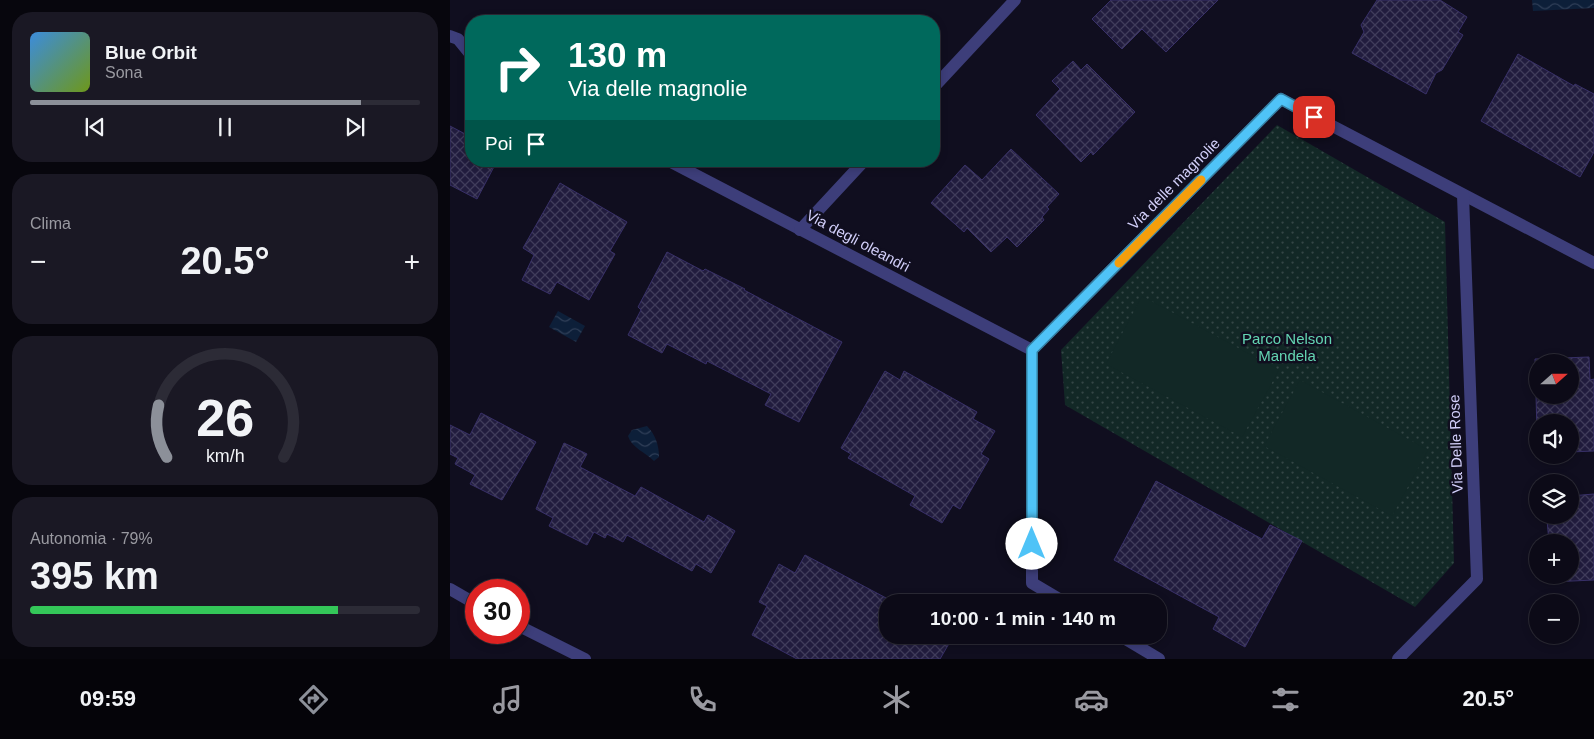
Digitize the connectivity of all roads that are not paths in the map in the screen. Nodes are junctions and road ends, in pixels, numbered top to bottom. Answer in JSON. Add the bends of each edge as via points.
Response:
{"nodes":[{"id":1,"x":1015,"y":0,"type":"edge"},
{"id":2,"x":450,"y":36,"type":"edge"},
{"id":3,"x":465,"y":48,"type":"edge"},
{"id":4,"x":940,"y":81,"type":"edge"},
{"id":5,"x":680,"y":167,"type":"edge"},
{"id":6,"x":858,"y":167,"type":"edge"},
{"id":7,"x":1463,"y":195,"type":"junction"},
{"id":8,"x":800,"y":230,"type":"junction"},
{"id":9,"x":1594,"y":263,"type":"edge"},
{"id":10,"x":1032,"y":350,"type":"junction"},
{"id":11,"x":450,"y":589,"type":"edge"},
{"id":12,"x":1051,"y":594,"type":"edge"},
{"id":13,"x":465,"y":598,"type":"edge"},
{"id":14,"x":530,"y":632,"type":"edge"},
{"id":15,"x":1133,"y":644,"type":"edge"},
{"id":16,"x":585,"y":659,"type":"edge"},
{"id":17,"x":1159,"y":659,"type":"edge"},
{"id":18,"x":1398,"y":659,"type":"edge"}],
"edges":[{"from":1,"to":4,"type":"street"},
{"from":2,"to":3,"type":"street","via":[[458,39]]},
{"from":5,"to":8,"type":"street","name":"Via degli oleandri"},
{"from":6,"to":8,"type":"street"},
{"from":7,"to":9,"type":"street","name":"Via delle magnolie"},
{"from":7,"to":10,"type":"street","name":"Via delle magnolie","via":[[1281,99]]},
{"from":7,"to":18,"type":"street","name":"Via Delle Rose","via":[[1477,578]]},
{"from":8,"to":10,"type":"street","name":"Via degli oleandri"},
{"from":10,"to":12,"type":"street","via":[[1032,583]]},
{"from":11,"to":13,"type":"street"},
{"from":14,"to":16,"type":"street"},
{"from":15,"to":17,"type":"street"}]}
